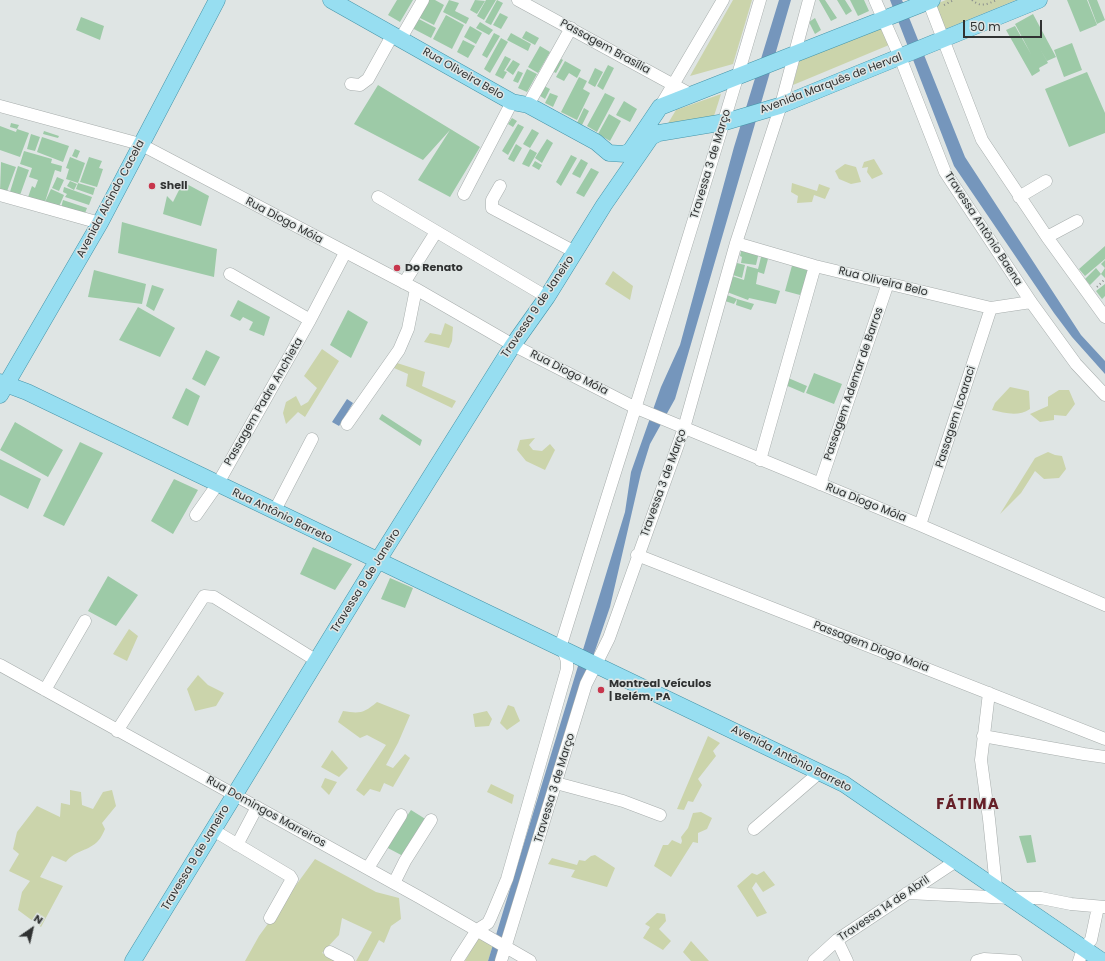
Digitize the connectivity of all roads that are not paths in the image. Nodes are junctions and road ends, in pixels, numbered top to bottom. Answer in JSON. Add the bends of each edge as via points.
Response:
{"nodes":[{"id":1,"x":217,"y":0,"type":"edge"},
{"id":2,"x":331,"y":0,"type":"edge"},
{"id":3,"x":423,"y":0,"type":"edge"},
{"id":4,"x":518,"y":0,"type":"edge"},
{"id":5,"x":723,"y":0,"type":"edge"},
{"id":6,"x":760,"y":0,"type":"edge"},
{"id":7,"x":809,"y":0,"type":"edge"},
{"id":8,"x":875,"y":0,"type":"edge"},
{"id":9,"x":1039,"y":0,"type":"edge"},
{"id":10,"x":928,"y":1,"type":"edge"},
{"id":11,"x":886,"y":18,"type":"junction"},
{"id":12,"x":571,"y":28,"type":"junction"},
{"id":13,"x":397,"y":36,"type":"junction"},
{"id":14,"x":941,"y":40,"type":"junction"},
{"id":15,"x":905,"y":55,"type":"junction"},
{"id":16,"x":793,"y":56,"type":"junction"},
{"id":17,"x":739,"y":76,"type":"junction"},
{"id":18,"x":351,"y":84,"type":"dead end"},
{"id":19,"x":674,"y":84,"type":"junction"},
{"id":20,"x":692,"y":95,"type":"junction"},
{"id":21,"x":520,"y":104,"type":"junction"},
{"id":22,"x":0,"y":106,"type":"edge"},
{"id":23,"x":780,"y":106,"type":"junction"},
{"id":24,"x":660,"y":107,"type":"junction"},
{"id":25,"x":726,"y":122,"type":"junction"},
{"id":26,"x":596,"y":142,"type":"junction"},
{"id":27,"x":140,"y":144,"type":"junction"},
{"id":28,"x":1046,"y":181,"type":"dead end"},
{"id":29,"x":500,"y":186,"type":"dead end"},
{"id":30,"x":464,"y":194,"type":"dead end"},
{"id":31,"x":0,"y":195,"type":"edge"},
{"id":32,"x":378,"y":197,"type":"dead end"},
{"id":33,"x":1019,"y":197,"type":"junction"},
{"id":34,"x":604,"y":206,"type":"junction"},
{"id":35,"x":1077,"y":221,"type":"dead end"},
{"id":36,"x":100,"y":223,"type":"junction"},
{"id":37,"x":436,"y":232,"type":"junction"},
{"id":38,"x":1046,"y":237,"type":"junction"},
{"id":39,"x":736,"y":242,"type":"junction"},
{"id":40,"x":575,"y":252,"type":"junction"},
{"id":41,"x":345,"y":253,"type":"junction"},
{"id":42,"x":815,"y":266,"type":"junction"},
{"id":43,"x":230,"y":274,"type":"dead end"},
{"id":44,"x":404,"y":283,"type":"junction"},
{"id":45,"x":888,"y":283,"type":"junction"},
{"id":46,"x":416,"y":289,"type":"junction"},
{"id":47,"x":548,"y":297,"type":"junction"},
{"id":48,"x":1031,"y":302,"type":"junction"},
{"id":49,"x":991,"y":308,"type":"junction"},
{"id":50,"x":1102,"y":310,"type":"edge"},
{"id":51,"x":310,"y":320,"type":"junction"},
{"id":52,"x":513,"y":344,"type":"junction"},
{"id":53,"x":2,"y":387,"type":"edge"},
{"id":54,"x":1105,"y":395,"type":"edge"},
{"id":55,"x":637,"y":408,"type":"junction"},
{"id":56,"x":347,"y":424,"type":"dead end"},
{"id":57,"x":679,"y":426,"type":"junction"},
{"id":58,"x":312,"y":439,"type":"dead end"},
{"id":59,"x":760,"y":460,"type":"junction"},
{"id":60,"x":820,"y":484,"type":"junction"},
{"id":61,"x":217,"y":485,"type":"junction"},
{"id":62,"x":274,"y":512,"type":"junction"},
{"id":63,"x":196,"y":515,"type":"dead end"},
{"id":64,"x":920,"y":525,"type":"junction"},
{"id":65,"x":637,"y":555,"type":"junction"},
{"id":66,"x":377,"y":562,"type":"junction"},
{"id":67,"x":1105,"y":605,"type":"edge"},
{"id":68,"x":85,"y":621,"type":"dead end"},
{"id":69,"x":562,"y":649,"type":"junction"},
{"id":70,"x":317,"y":661,"type":"junction"},
{"id":71,"x":0,"y":664,"type":"edge"},
{"id":72,"x":595,"y":664,"type":"junction"},
{"id":73,"x":44,"y":690,"type":"junction"},
{"id":74,"x":989,"y":693,"type":"junction"},
{"id":75,"x":117,"y":731,"type":"junction"},
{"id":76,"x":983,"y":736,"type":"junction"},
{"id":77,"x":1105,"y":739,"type":"edge"},
{"id":78,"x":1105,"y":757,"type":"edge"},
{"id":79,"x":820,"y":772,"type":"junction"},
{"id":80,"x":556,"y":783,"type":"junction"},
{"id":81,"x":235,"y":795,"type":"junction"},
{"id":82,"x":257,"y":807,"type":"junction"},
{"id":83,"x":401,"y":815,"type":"dead end"},
{"id":84,"x":660,"y":815,"type":"dead end"},
{"id":85,"x":431,"y":820,"type":"dead end"},
{"id":86,"x":754,"y":829,"type":"dead end"},
{"id":87,"x":213,"y":830,"type":"junction"},
{"id":88,"x":237,"y":845,"type":"junction"},
{"id":89,"x":956,"y":861,"type":"junction"},
{"id":90,"x":368,"y":868,"type":"junction"},
{"id":91,"x":394,"y":883,"type":"junction"},
{"id":92,"x":996,"y":887,"type":"junction"},
{"id":93,"x":907,"y":893,"type":"junction"},
{"id":94,"x":1012,"y":898,"type":"junction"},
{"id":95,"x":1101,"y":907,"type":"edge"},
{"id":96,"x":270,"y":918,"type":"dead end"},
{"id":97,"x":479,"y":931,"type":"junction"},
{"id":98,"x":837,"y":940,"type":"junction"},
{"id":99,"x":506,"y":947,"type":"junction"},
{"id":100,"x":330,"y":952,"type":"dead end"},
{"id":101,"x":1081,"y":955,"type":"edge"},
{"id":102,"x":133,"y":961,"type":"edge"},
{"id":103,"x":348,"y":961,"type":"edge"},
{"id":104,"x":457,"y":961,"type":"edge"},
{"id":105,"x":501,"y":961,"type":"edge"},
{"id":106,"x":530,"y":961,"type":"edge"},
{"id":107,"x":814,"y":961,"type":"edge"},
{"id":108,"x":847,"y":961,"type":"edge"},
{"id":109,"x":978,"y":961,"type":"edge"},
{"id":110,"x":1016,"y":961,"type":"edge"},
{"id":111,"x":1102,"y":961,"type":"edge"}],
"edges":[{"from":1,"to":27,"type":"main road","name":"Avenida Alcindo Cacela"},
{"from":2,"to":13,"type":"main road","name":"Rua Oliveira Belo"},
{"from":3,"to":13,"type":"street"},
{"from":4,"to":12,"type":"street","name":"Passagem Brasília"},
{"from":5,"to":19,"type":"street"},
{"from":6,"to":17,"type":"street","name":"Travessa 3 de Março"},
{"from":7,"to":16,"type":"street","name":"Travessa 3 de Março"},
{"from":8,"to":11,"type":"street","name":"Travessa Antônio Baena"},
{"from":9,"to":14,"type":"main road","name":"Avenida Marquês de Herval"},
{"from":10,"to":11,"type":"main road"},
{"from":10,"to":14,"type":"street"},
{"from":11,"to":15,"type":"street","name":"Travessa Antônio Baena"},
{"from":11,"to":16,"type":"main road"},
{"from":12,"to":19,"type":"street","name":"Passagem Brasília"},
{"from":12,"to":21,"type":"street"},
{"from":13,"to":18,"type":"street","via":[[368,79],[360,85]]},
{"from":13,"to":21,"type":"main road","name":"Rua Oliveira Belo"},
{"from":14,"to":15,"type":"main road","name":"Avenida Marquês de Herval"},
{"from":14,"to":33,"type":"street","via":[[982,140]]},
{"from":15,"to":23,"type":"main road","name":"Avenida Marquês de Herval"},
{"from":15,"to":48,"type":"street","name":"Travessa Antônio Baena","via":[[945,172]]},
{"from":16,"to":17,"type":"main road"},
{"from":16,"to":23,"type":"street","name":"Travessa 3 de Março"},
{"from":17,"to":20,"type":"main road"},
{"from":17,"to":25,"type":"street","name":"Travessa 3 de Março"},
{"from":19,"to":20,"type":"street","name":"Passagem Brasília"},
{"from":19,"to":24,"type":"street"},
{"from":20,"to":24,"type":"main road"},
{"from":21,"to":26,"type":"main road","name":"Rua Oliveira Belo"},
{"from":21,"to":30,"type":"street"},
{"from":22,"to":27,"type":"street","name":"Rua Diogo Móia"},
{"from":23,"to":25,"type":"main road","name":"Avenida Marquês de Herval"},
{"from":23,"to":39,"type":"street","name":"Travessa 3 de Março"},
{"from":24,"to":26,"type":"main road","name":"Rua Oliveira Belo","via":[[632,150],[625,154],[610,153]]},
{"from":25,"to":34,"type":"main road","name":"Avenida Marquês de Herval","via":[[659,133],[651,137]]},
{"from":25,"to":55,"type":"street","name":"Travessa 3 de Março"},
{"from":26,"to":34,"type":"main road","name":"Rua Oliveira Belo","via":[[612,158],[616,170]]},
{"from":27,"to":36,"type":"main road","name":"Avenida Alcindo Cacela"},
{"from":27,"to":41,"type":"street","name":"Rua Diogo Móia"},
{"from":28,"to":33,"type":"street"},
{"from":29,"to":40,"type":"street","via":[[492,200],[492,208]]},
{"from":31,"to":36,"type":"street"},
{"from":32,"to":37,"type":"street"},
{"from":33,"to":38,"type":"street"},
{"from":34,"to":40,"type":"main road","name":"Travessa 9 de Janeiro"},
{"from":35,"to":38,"type":"street"},
{"from":36,"to":53,"type":"main road","name":"Avenida Alcindo Cacela"},
{"from":37,"to":44,"type":"street"},
{"from":37,"to":47,"type":"street"},
{"from":38,"to":50,"type":"street"},
{"from":39,"to":42,"type":"street","name":"Rua Oliveira Belo"},
{"from":39,"to":57,"type":"street","name":"Travessa 3 de Março"},
{"from":40,"to":47,"type":"main road","name":"Travessa 9 de Janeiro"},
{"from":41,"to":44,"type":"street","name":"Rua Diogo Móia"},
{"from":41,"to":51,"type":"street","name":"Passagem Padre Anchieta"},
{"from":42,"to":45,"type":"street","name":"Rua Oliveira Belo"},
{"from":42,"to":59,"type":"street"},
{"from":43,"to":51,"type":"street"},
{"from":44,"to":46,"type":"street","name":"Rua Diogo Móia"},
{"from":45,"to":49,"type":"street","name":"Rua Oliveira Belo"},
{"from":45,"to":60,"type":"street","name":"Passagem Ademar de Barros"},
{"from":46,"to":52,"type":"street","name":"Rua Diogo Móia"},
{"from":46,"to":56,"type":"street","via":[[408,329],[399,350]]},
{"from":47,"to":52,"type":"main road","name":"Travessa 9 de Janeiro"},
{"from":48,"to":49,"type":"street","name":"Rua Oliveira Belo"},
{"from":48,"to":54,"type":"street","name":"Travessa Antônio Baena","via":[[1076,364]]},
{"from":49,"to":64,"type":"street","name":"Passagem Icoaraci"},
{"from":51,"to":61,"type":"street","name":"Passagem Padre Anchieta"},
{"from":52,"to":55,"type":"street","name":"Rua Diogo Móia"},
{"from":52,"to":66,"type":"main road","name":"Travessa 9 de Janeiro"},
{"from":53,"to":61,"type":"main road","name":"Rua Antônio Barreto"},
{"from":55,"to":57,"type":"street","name":"Rua Diogo Móia"},
{"from":55,"to":69,"type":"street","name":"Travessa 3 de Março"},
{"from":57,"to":59,"type":"street","name":"Rua Diogo Móia"},
{"from":57,"to":65,"type":"street","name":"Travessa 3 de Março"},
{"from":58,"to":62,"type":"street"},
{"from":59,"to":60,"type":"street","name":"Rua Diogo Móia"},
{"from":60,"to":64,"type":"street","name":"Rua Diogo Móia"},
{"from":61,"to":62,"type":"main road","name":"Rua Antônio Barreto"},
{"from":61,"to":63,"type":"street","name":"Passagem Padre Anchieta"},
{"from":62,"to":66,"type":"main road","name":"Rua Antônio Barreto"},
{"from":64,"to":67,"type":"street","name":"Rua Diogo Móia"},
{"from":65,"to":72,"type":"street","name":"Travessa 3 de Março","via":[[608,638]]},
{"from":65,"to":74,"type":"street","name":"Passagem Diogo Moia"},
{"from":66,"to":69,"type":"main road","name":"Rua Antônio Barreto"},
{"from":66,"to":70,"type":"main road","name":"Travessa 9 de Janeiro"},
{"from":68,"to":73,"type":"street"},
{"from":69,"to":72,"type":"main road","name":"Avenida Antônio Barreto"},
{"from":69,"to":97,"type":"street","name":"Travessa 3 de Março","via":[[567,669],[507,879],[488,923]]},
{"from":70,"to":75,"type":"street","via":[[214,598],[204,596]]},
{"from":70,"to":81,"type":"main road","name":"Travessa 9 de Janeiro"},
{"from":71,"to":73,"type":"street","name":"Rua Domingos Marreiros"},
{"from":72,"to":79,"type":"main road","name":"Avenida Antônio Barreto"},
{"from":72,"to":80,"type":"street","name":"Travessa 3 de Março","via":[[586,684]]},
{"from":73,"to":75,"type":"street","name":"Rua Domingos Marreiros"},
{"from":74,"to":76,"type":"street"},
{"from":74,"to":77,"type":"street","name":"Passagem Diogo Moia"},
{"from":75,"to":81,"type":"street","name":"Rua Domingos Marreiros"},
{"from":76,"to":78,"type":"street"},
{"from":76,"to":92,"type":"street","via":[[981,760]]},
{"from":79,"to":86,"type":"street"},
{"from":79,"to":89,"type":"main road","name":"Avenida Antônio Barreto","via":[[844,784]]},
{"from":80,"to":84,"type":"street","via":[[623,801]]},
{"from":80,"to":99,"type":"street","name":"Travessa 3 de Março"},
{"from":81,"to":82,"type":"street","name":"Rua Domingos Marreiros"},
{"from":81,"to":87,"type":"main road","name":"Travessa 9 de Janeiro"},
{"from":82,"to":88,"type":"street"},
{"from":82,"to":90,"type":"street","name":"Rua Domingos Marreiros"},
{"from":83,"to":90,"type":"street"},
{"from":85,"to":91,"type":"street"},
{"from":87,"to":88,"type":"street"},
{"from":87,"to":102,"type":"main road","name":"Travessa 9 de Janeiro"},
{"from":88,"to":96,"type":"street","via":[[292,879]]},
{"from":89,"to":92,"type":"main road","name":"Avenida Antônio Barreto"},
{"from":89,"to":93,"type":"street","name":"Travessa 14 de Abril"},
{"from":90,"to":91,"type":"street","name":"Rua Domingos Marreiros"},
{"from":91,"to":97,"type":"street","name":"Rua Domingos Marreiros"},
{"from":92,"to":94,"type":"main road","name":"Avenida Antônio Barreto"},
{"from":93,"to":94,"type":"street"},
{"from":93,"to":98,"type":"street","name":"Travessa 14 de Abril"},
{"from":94,"to":95,"type":"street","via":[[1041,898]]},
{"from":94,"to":101,"type":"main road","name":"Avenida Antônio Barreto"},
{"from":95,"to":101,"type":"street","via":[[1091,940]]},
{"from":97,"to":99,"type":"street","name":"Rua Domingos Marreiros"},
{"from":97,"to":104,"type":"street","name":"Travessa 3 de Março"},
{"from":98,"to":107,"type":"street","name":"Travessa 14 de Abril"},
{"from":98,"to":108,"type":"street"},
{"from":99,"to":105,"type":"street","name":"Travessa 3 de Março"},
{"from":99,"to":106,"type":"street","name":"Rua Domingos Marreiros"},
{"from":100,"to":103,"type":"street"},
{"from":101,"to":111,"type":"main road"},
{"from":109,"to":110,"type":"street"}]}
